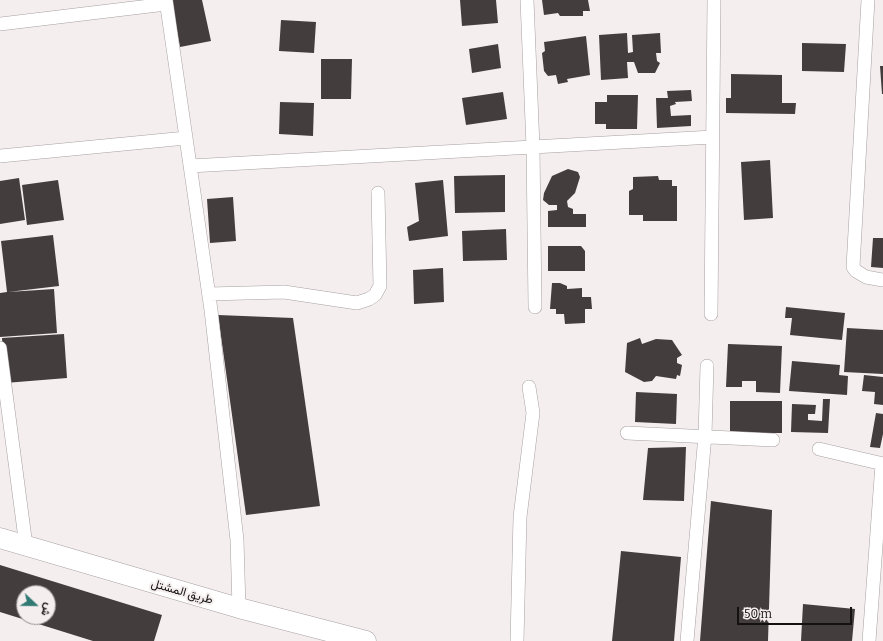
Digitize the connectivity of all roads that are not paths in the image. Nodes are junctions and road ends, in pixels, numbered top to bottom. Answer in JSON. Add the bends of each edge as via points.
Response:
{"nodes":[{"id":1,"x":527,"y":0,"type":"edge"},
{"id":2,"x":714,"y":0,"type":"edge"},
{"id":3,"x":868,"y":0,"type":"edge"},
{"id":4,"x":166,"y":2,"type":"edge"},
{"id":5,"x":0,"y":24,"type":"edge"},
{"id":6,"x":713,"y":137,"type":"junction"},
{"id":7,"x":186,"y":138,"type":"junction"},
{"id":8,"x":533,"y":147,"type":"junction"},
{"id":9,"x":0,"y":156,"type":"edge"},
{"id":10,"x":190,"y":166,"type":"junction"},
{"id":11,"x":378,"y":193,"type":"dead end"},
{"id":12,"x":883,"y":280,"type":"edge"},
{"id":13,"x":209,"y":294,"type":"junction"},
{"id":14,"x":535,"y":307,"type":"dead end"},
{"id":15,"x":711,"y":314,"type":"dead end"},
{"id":16,"x":0,"y":348,"type":"edge"},
{"id":17,"x":707,"y":366,"type":"dead end"},
{"id":18,"x":529,"y":387,"type":"dead end"},
{"id":19,"x":627,"y":433,"type":"dead end"},
{"id":20,"x":704,"y":436,"type":"junction"},
{"id":21,"x":773,"y":440,"type":"dead end"},
{"id":22,"x":820,"y":449,"type":"dead end"},
{"id":23,"x":882,"y":464,"type":"edge"},
{"id":24,"x":0,"y":538,"type":"edge"},
{"id":25,"x":26,"y":546,"type":"junction"},
{"id":26,"x":239,"y":608,"type":"junction"},
{"id":27,"x":366,"y":641,"type":"edge"},
{"id":28,"x":517,"y":641,"type":"edge"},
{"id":29,"x":687,"y":641,"type":"edge"},
{"id":30,"x":869,"y":641,"type":"edge"}],
"edges":[{"from":1,"to":8,"type":"street"},
{"from":2,"to":6,"type":"street"},
{"from":3,"to":12,"type":"street","via":[[853,267],[866,277]]},
{"from":4,"to":5,"type":"street"},
{"from":4,"to":7,"type":"street"},
{"from":6,"to":8,"type":"street"},
{"from":6,"to":15,"type":"street"},
{"from":7,"to":9,"type":"street"},
{"from":7,"to":10,"type":"street"},
{"from":8,"to":10,"type":"street"},
{"from":8,"to":14,"type":"street"},
{"from":10,"to":13,"type":"street"},
{"from":11,"to":13,"type":"street","via":[[380,286],[369,299],[357,303],[284,292]]},
{"from":13,"to":26,"type":"street","via":[[237,540]]},
{"from":16,"to":25,"type":"street"},
{"from":17,"to":20,"type":"street"},
{"from":18,"to":28,"type":"street","via":[[533,413],[520,517]]},
{"from":19,"to":20,"type":"street"},
{"from":20,"to":21,"type":"street"},
{"from":20,"to":29,"type":"street"},
{"from":22,"to":23,"type":"street"},
{"from":23,"to":30,"type":"street"},
{"from":24,"to":25,"type":"main road","name":"طريق المشتل"},
{"from":25,"to":26,"type":"main road","name":"طريق المشتل"},
{"from":26,"to":27,"type":"main road","name":"طريق المشتل"}]}
